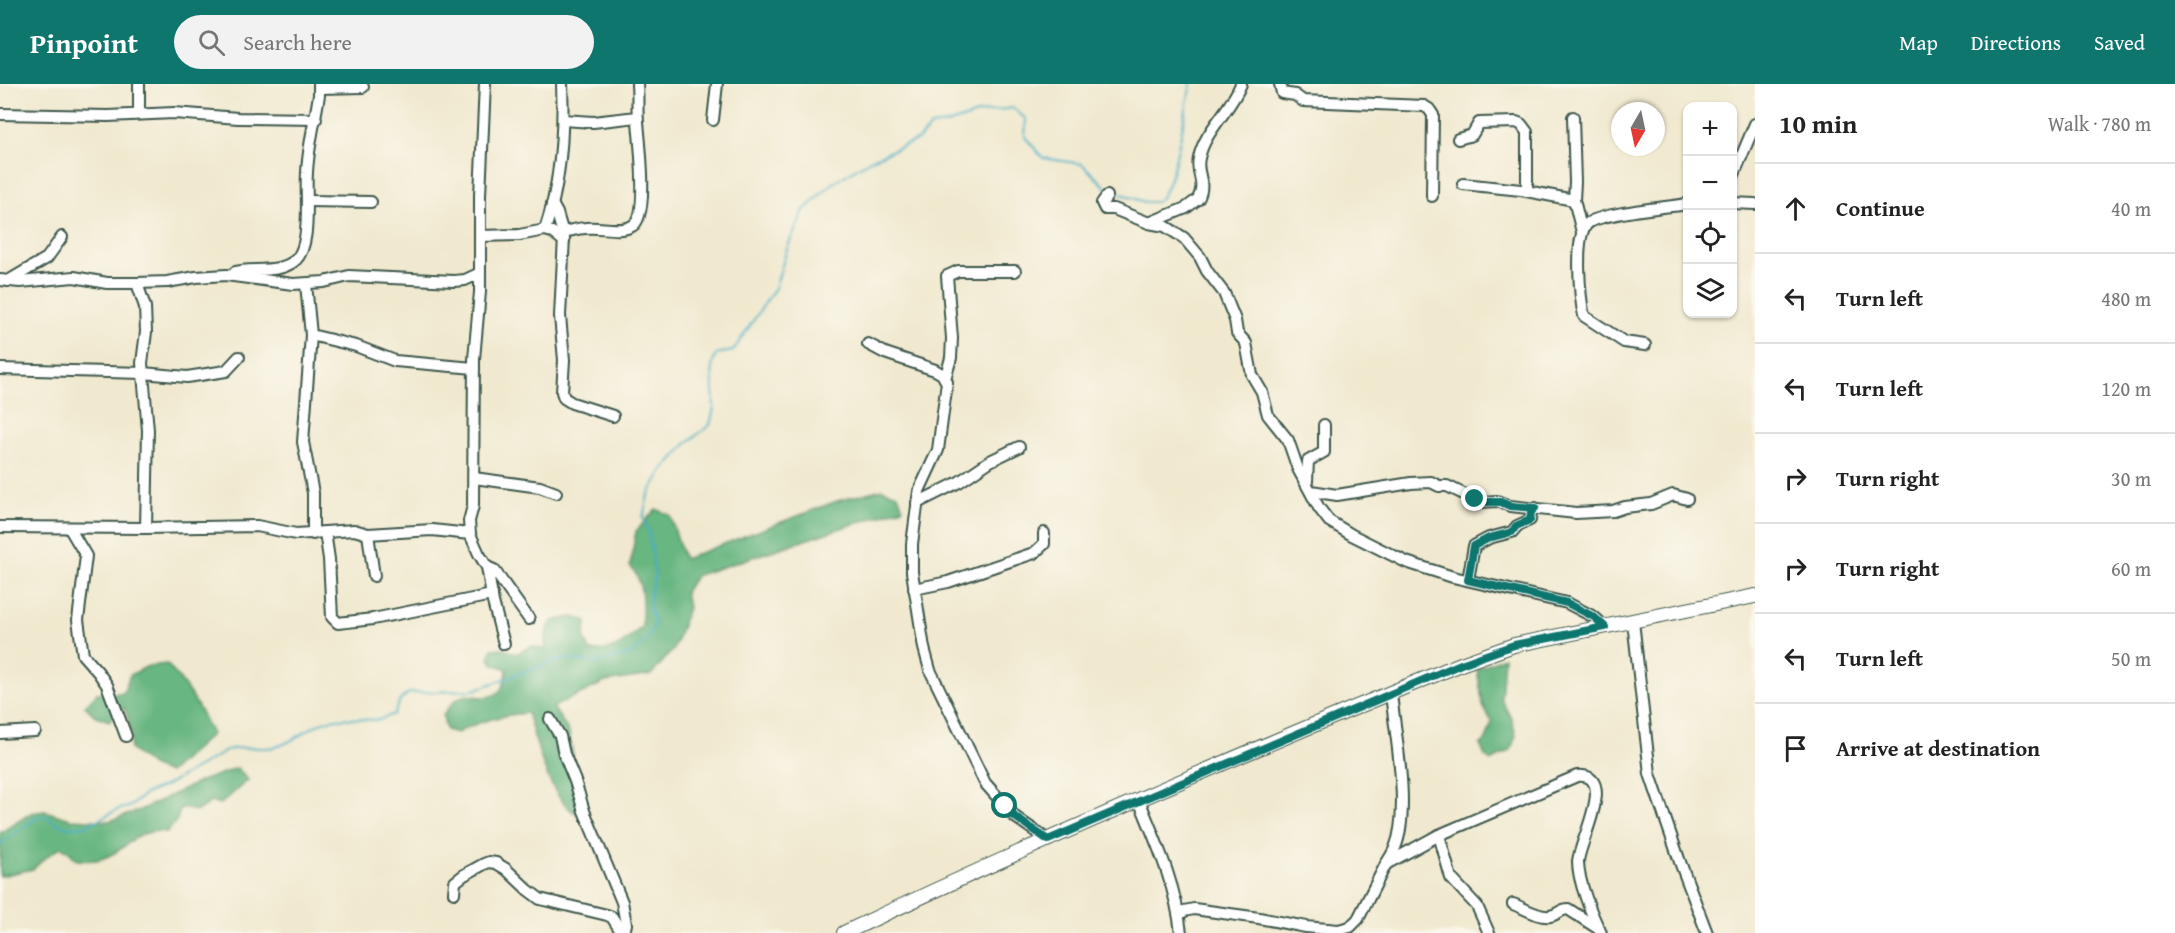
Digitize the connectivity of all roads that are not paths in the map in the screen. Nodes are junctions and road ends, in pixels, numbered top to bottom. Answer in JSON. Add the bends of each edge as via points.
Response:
{"nodes":[{"id":1,"x":139,"y":84,"type":"edge"},
{"id":2,"x":485,"y":84,"type":"edge"},
{"id":3,"x":562,"y":84,"type":"edge"},
{"id":4,"x":637,"y":84,"type":"edge"},
{"id":5,"x":717,"y":84,"type":"edge"},
{"id":6,"x":1241,"y":84,"type":"edge"},
{"id":7,"x":1280,"y":84,"type":"edge"},
{"id":8,"x":319,"y":86,"type":"edge"},
{"id":9,"x":363,"y":87,"type":"dead end"},
{"id":10,"x":0,"y":114,"type":"edge"},
{"id":11,"x":139,"y":114,"type":"junction"},
{"id":12,"x":637,"y":117,"type":"junction"},
{"id":13,"x":1573,"y":117,"type":"dead end"},
{"id":14,"x":316,"y":119,"type":"junction"},
{"id":15,"x":563,"y":120,"type":"junction"},
{"id":16,"x":713,"y":120,"type":"dead end"},
{"id":17,"x":1755,"y":124,"type":"edge"},
{"id":18,"x":1458,"y":139,"type":"dead end"},
{"id":19,"x":1737,"y":167,"type":"edge"},
{"id":20,"x":1463,"y":184,"type":"dead end"},
{"id":21,"x":1527,"y":191,"type":"junction"},
{"id":22,"x":1107,"y":196,"type":"dead end"},
{"id":23,"x":1432,"y":196,"type":"dead end"},
{"id":24,"x":1574,"y":200,"type":"junction"},
{"id":25,"x":307,"y":201,"type":"junction"},
{"id":26,"x":371,"y":202,"type":"dead end"},
{"id":27,"x":1737,"y":203,"type":"edge"},
{"id":28,"x":552,"y":204,"type":"junction"},
{"id":29,"x":1755,"y":204,"type":"edge"},
{"id":30,"x":1683,"y":205,"type":"edge"},
{"id":31,"x":1149,"y":223,"type":"junction"},
{"id":32,"x":545,"y":230,"type":"junction"},
{"id":33,"x":1582,"y":232,"type":"junction"},
{"id":34,"x":480,"y":236,"type":"junction"},
{"id":35,"x":62,"y":237,"type":"dead end"},
{"id":36,"x":563,"y":237,"type":"junction"},
{"id":37,"x":1015,"y":271,"type":"dead end"},
{"id":38,"x":480,"y":273,"type":"junction"},
{"id":39,"x":226,"y":275,"type":"junction"},
{"id":40,"x":4,"y":280,"type":"edge"},
{"id":41,"x":137,"y":283,"type":"junction"},
{"id":42,"x":306,"y":284,"type":"junction"},
{"id":43,"x":311,"y":335,"type":"junction"},
{"id":44,"x":868,"y":344,"type":"dead end"},
{"id":45,"x":1645,"y":345,"type":"dead end"},
{"id":46,"x":239,"y":357,"type":"dead end"},
{"id":47,"x":474,"y":368,"type":"junction"},
{"id":48,"x":0,"y":369,"type":"edge"},
{"id":49,"x":143,"y":373,"type":"junction"},
{"id":50,"x":945,"y":379,"type":"junction"},
{"id":51,"x":613,"y":416,"type":"dead end"},
{"id":52,"x":1324,"y":425,"type":"dead end"},
{"id":53,"x":1018,"y":447,"type":"dead end"},
{"id":54,"x":474,"y":478,"type":"junction"},
{"id":55,"x":1309,"y":488,"type":"junction"},
{"id":56,"x":556,"y":493,"type":"dead end"},
{"id":57,"x":1687,"y":499,"type":"dead end"},
{"id":58,"x":917,"y":503,"type":"junction"},
{"id":59,"x":1535,"y":508,"type":"junction"},
{"id":60,"x":0,"y":527,"type":"edge"},
{"id":61,"x":146,"y":528,"type":"junction"},
{"id":62,"x":70,"y":529,"type":"junction"},
{"id":63,"x":325,"y":532,"type":"junction"},
{"id":64,"x":1044,"y":533,"type":"dead end"},
{"id":65,"x":313,"y":534,"type":"junction"},
{"id":66,"x":368,"y":534,"type":"junction"},
{"id":67,"x":470,"y":534,"type":"junction"},
{"id":68,"x":487,"y":567,"type":"junction"},
{"id":69,"x":374,"y":576,"type":"dead end"},
{"id":70,"x":1468,"y":580,"type":"junction"},
{"id":71,"x":914,"y":589,"type":"junction"},
{"id":72,"x":492,"y":595,"type":"junction"},
{"id":73,"x":1755,"y":596,"type":"edge"},
{"id":74,"x":529,"y":619,"type":"dead end"},
{"id":75,"x":1633,"y":621,"type":"junction"},
{"id":76,"x":1605,"y":627,"type":"junction"},
{"id":77,"x":504,"y":644,"type":"dead end"},
{"id":78,"x":1390,"y":693,"type":"junction"},
{"id":79,"x":550,"y":719,"type":"dead end"},
{"id":80,"x":35,"y":731,"type":"dead end"},
{"id":81,"x":0,"y":733,"type":"edge"},
{"id":82,"x":126,"y":736,"type":"dead end"},
{"id":83,"x":1138,"y":800,"type":"junction"},
{"id":84,"x":1439,"y":835,"type":"junction"},
{"id":85,"x":1048,"y":840,"type":"junction"},
{"id":86,"x":1386,"y":864,"type":"junction"},
{"id":87,"x":454,"y":893,"type":"dead end"},
{"id":88,"x":1513,"y":904,"type":"dead end"},
{"id":89,"x":1179,"y":915,"type":"junction"},
{"id":90,"x":1600,"y":931,"type":"edge"},
{"id":91,"x":623,"y":933,"type":"edge"},
{"id":92,"x":844,"y":933,"type":"edge"},
{"id":93,"x":1181,"y":933,"type":"edge"},
{"id":94,"x":1490,"y":933,"type":"edge"},
{"id":95,"x":1707,"y":933,"type":"edge"}],
"edges":[{"from":1,"to":11,"type":"street"},
{"from":2,"to":34,"type":"street"},
{"from":3,"to":15,"type":"street"},
{"from":4,"to":12,"type":"street"},
{"from":5,"to":16,"type":"street"},
{"from":6,"to":31,"type":"street","via":[[1202,150],[1198,199]]},
{"from":7,"to":23,"type":"street","via":[[1282,93],[1303,101],[1429,109],[1433,115]]},
{"from":8,"to":9,"type":"street"},
{"from":8,"to":14,"type":"street"},
{"from":10,"to":11,"type":"street"},
{"from":11,"to":14,"type":"street"},
{"from":12,"to":15,"type":"street","via":[[593,122]]},
{"from":12,"to":36,"type":"street","via":[[642,182],[637,222],[632,227],[585,228]]},
{"from":13,"to":24,"type":"street"},
{"from":14,"to":25,"type":"street","via":[[307,173]]},
{"from":15,"to":28,"type":"street"},
{"from":17,"to":19,"type":"street"},
{"from":18,"to":21,"type":"street","via":[[1473,135],[1479,123],[1521,124],[1527,132]]},
{"from":20,"to":21,"type":"street"},
{"from":21,"to":24,"type":"street"},
{"from":22,"to":31,"type":"street","via":[[1102,203],[1105,209]]},
{"from":24,"to":33,"type":"street"},
{"from":25,"to":26,"type":"street"},
{"from":25,"to":39,"type":"street","via":[[299,257],[287,266]]},
{"from":27,"to":29,"type":"street"},
{"from":28,"to":32,"type":"street"},
{"from":28,"to":36,"type":"street"},
{"from":30,"to":33,"type":"street","via":[[1607,217],[1590,222]]},
{"from":31,"to":55,"type":"street","via":[[1165,226],[1184,238],[1224,293],[1237,333],[1246,343],[1252,375],[1268,415],[1288,441]]},
{"from":32,"to":34,"type":"street"},
{"from":32,"to":36,"type":"street"},
{"from":33,"to":45,"type":"street","via":[[1580,299],[1584,316],[1624,342]]},
{"from":34,"to":38,"type":"street"},
{"from":35,"to":40,"type":"street","via":[[47,258]]},
{"from":36,"to":51,"type":"street","via":[[562,392],[572,403]]},
{"from":37,"to":50,"type":"street","via":[[958,272],[946,276],[952,338]]},
{"from":38,"to":42,"type":"street","via":[[454,281],[349,276]]},
{"from":38,"to":47,"type":"street"},
{"from":39,"to":41,"type":"street"},
{"from":39,"to":42,"type":"street"},
{"from":40,"to":41,"type":"street","via":[[74,277]]},
{"from":41,"to":49,"type":"street","via":[[145,307]]},
{"from":42,"to":43,"type":"street"},
{"from":43,"to":47,"type":"street","via":[[395,361]]},
{"from":43,"to":65,"type":"street","via":[[303,442],[313,493]]},
{"from":44,"to":50,"type":"street","via":[[934,370]]},
{"from":46,"to":49,"type":"street","via":[[226,371],[218,373],[187,377]]},
{"from":47,"to":54,"type":"street"},
{"from":48,"to":49,"type":"street"},
{"from":49,"to":61,"type":"street","via":[[148,430]]},
{"from":50,"to":58,"type":"street","via":[[938,450]]},
{"from":52,"to":55,"type":"street","via":[[1324,452],[1308,461]]},
{"from":53,"to":58,"type":"street"},
{"from":54,"to":56,"type":"street","via":[[540,487]]},
{"from":54,"to":67,"type":"street"},
{"from":55,"to":59,"type":"street","via":[[1337,495],[1431,482],[1480,502]]},
{"from":55,"to":70,"type":"street","via":[[1324,516],[1352,535],[1406,562]]},
{"from":57,"to":59,"type":"street","via":[[1672,495],[1651,504],[1584,513]]},
{"from":58,"to":71,"type":"street","via":[[912,544]]},
{"from":59,"to":70,"type":"street","via":[[1530,520],[1512,532],[1474,546]]},
{"from":60,"to":62,"type":"street"},
{"from":61,"to":62,"type":"street"},
{"from":61,"to":65,"type":"street","via":[[257,526]]},
{"from":62,"to":82,"type":"street","via":[[86,556],[78,620],[83,655],[107,685]]},
{"from":63,"to":65,"type":"street"},
{"from":63,"to":66,"type":"street"},
{"from":63,"to":72,"type":"street","via":[[332,617],[338,623]]},
{"from":64,"to":71,"type":"street","via":[[1044,544],[1034,553],[948,582]]},
{"from":66,"to":67,"type":"street","via":[[432,530]]},
{"from":66,"to":69,"type":"street"},
{"from":67,"to":68,"type":"street"},
{"from":68,"to":72,"type":"street"},
{"from":68,"to":74,"type":"street","via":[[494,570]]},
{"from":70,"to":76,"type":"street","via":[[1567,603]]},
{"from":71,"to":85,"type":"street","via":[[930,670],[984,783],[1015,817]]},
{"from":72,"to":77,"type":"street"},
{"from":73,"to":75,"type":"street"},
{"from":75,"to":76,"type":"street"},
{"from":75,"to":95,"type":"street","via":[[1650,774]]},
{"from":76,"to":78,"type":"street","via":[[1514,645]]},
{"from":78,"to":83,"type":"street"},
{"from":78,"to":86,"type":"street","via":[[1401,811],[1395,847]]},
{"from":79,"to":91,"type":"street","via":[[560,736],[584,811],[622,902]]},
{"from":80,"to":81,"type":"street"},
{"from":83,"to":85,"type":"street"},
{"from":83,"to":89,"type":"street","via":[[1161,853]]},
{"from":84,"to":86,"type":"street"},
{"from":84,"to":90,"type":"street","via":[[1577,776],[1590,778],[1597,788],[1596,799],[1578,866]]},
{"from":84,"to":94,"type":"street","via":[[1451,878],[1477,906]]},
{"from":85,"to":92,"type":"street"},
{"from":86,"to":89,"type":"street","via":[[1358,919],[1350,927],[1338,930],[1194,909]]},
{"from":87,"to":91,"type":"street","via":[[455,882],[464,875],[489,862],[496,863],[540,899],[608,915]]},
{"from":88,"to":90,"type":"street","via":[[1544,916],[1568,909]]},
{"from":89,"to":93,"type":"street"}]}
